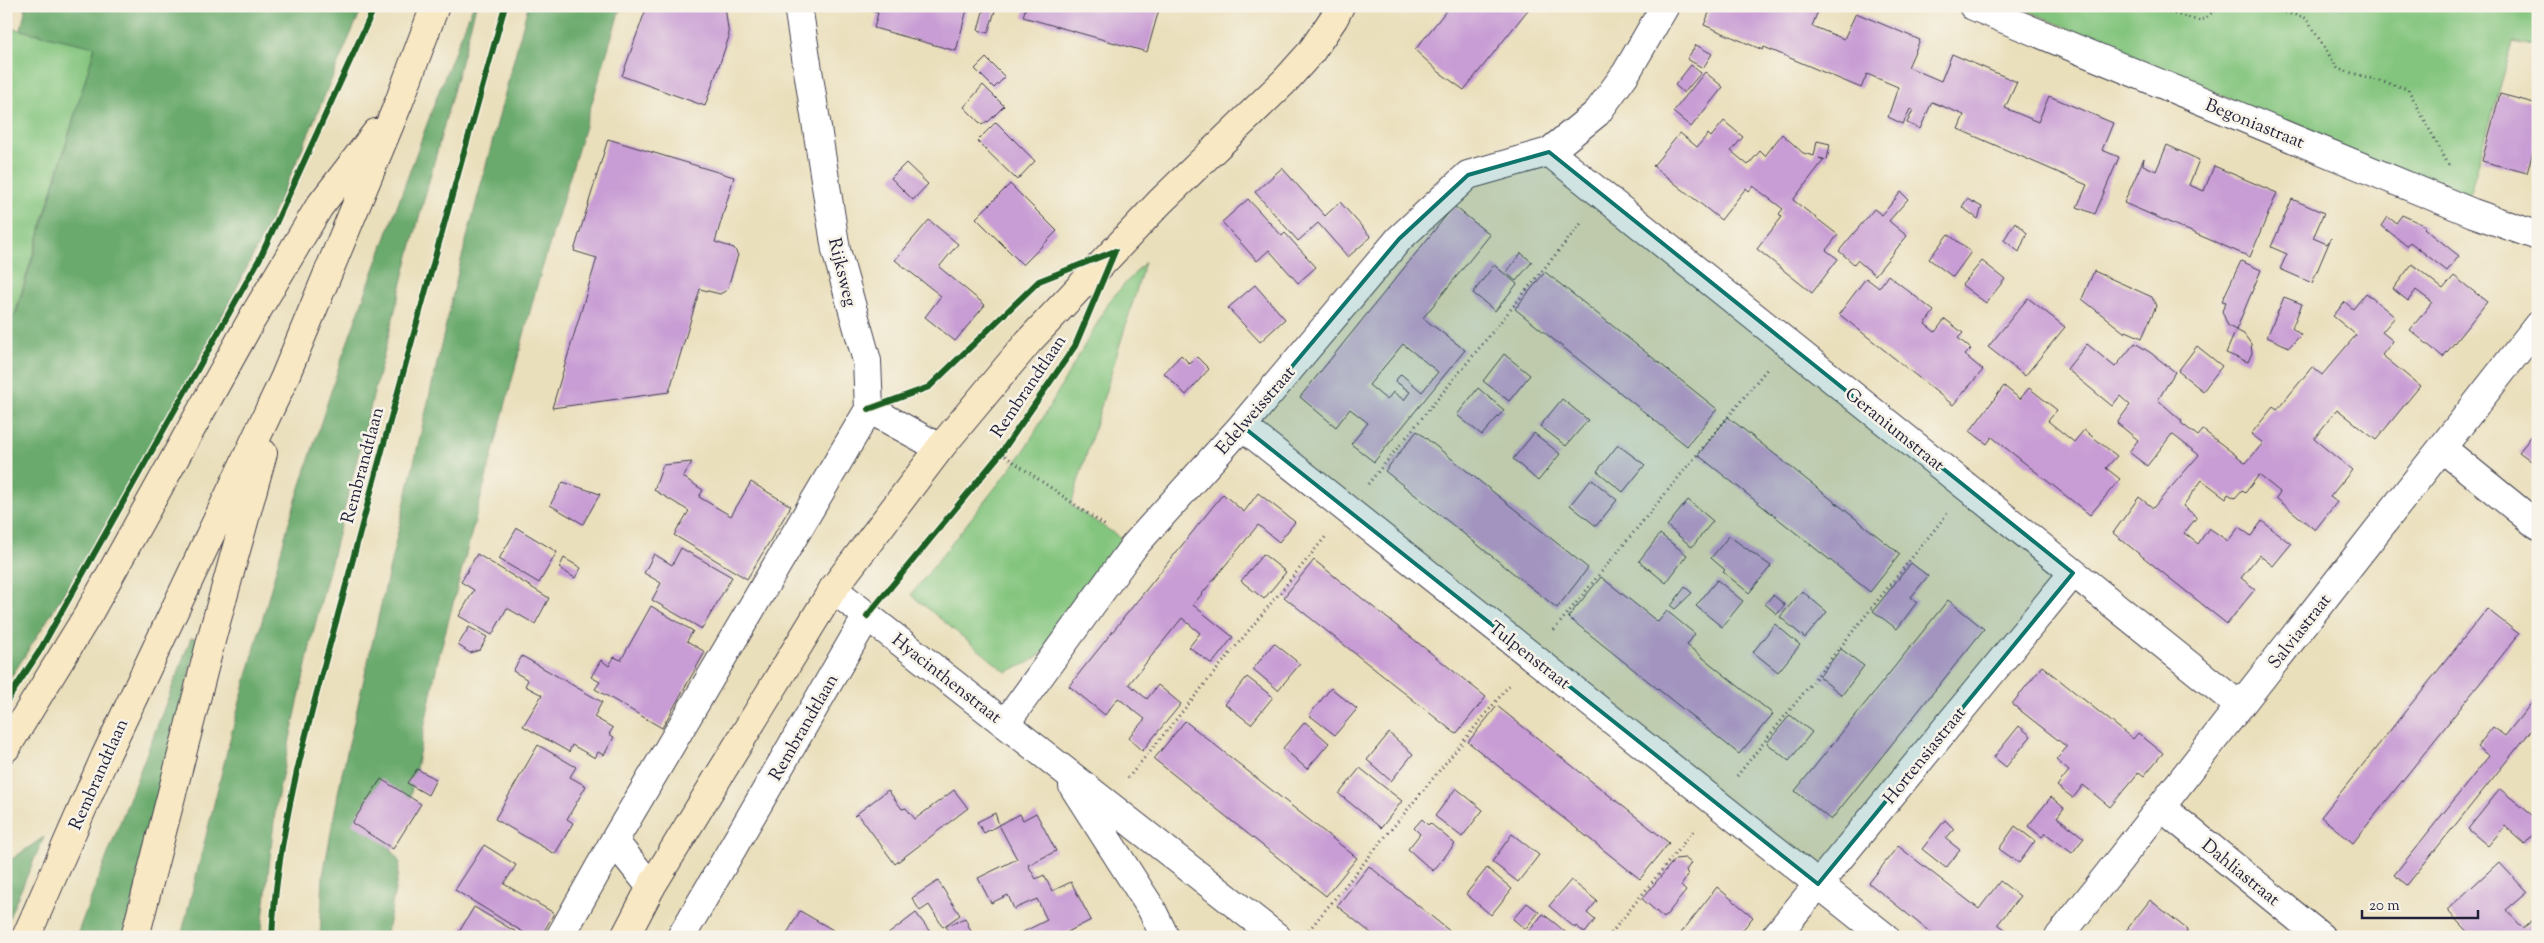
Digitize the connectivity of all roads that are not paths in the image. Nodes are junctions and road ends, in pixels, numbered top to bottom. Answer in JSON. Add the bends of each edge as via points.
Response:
{"nodes":[{"id":1,"x":435,"y":6,"type":"edge"},
{"id":2,"x":798,"y":6,"type":"edge"},
{"id":3,"x":1340,"y":6,"type":"edge"},
{"id":4,"x":1665,"y":6,"type":"edge"},
{"id":5,"x":1973,"y":6,"type":"edge"},
{"id":6,"x":399,"y":102,"type":"junction"},
{"id":7,"x":1549,"y":152,"type":"junction"},
{"id":8,"x":2538,"y":236,"type":"edge"},
{"id":9,"x":2538,"y":325,"type":"edge"},
{"id":10,"x":284,"y":379,"type":"junction"},
{"id":11,"x":869,"y":408,"type":"junction"},
{"id":12,"x":1242,"y":426,"type":"junction"},
{"id":13,"x":940,"y":448,"type":"junction"},
{"id":14,"x":2442,"y":448,"type":"junction"},
{"id":15,"x":2538,"y":526,"type":"edge"},
{"id":16,"x":2073,"y":573,"type":"junction"},
{"id":17,"x":833,"y":590,"type":"junction"},
{"id":18,"x":867,"y":616,"type":"junction"},
{"id":19,"x":2240,"y":706,"type":"junction"},
{"id":20,"x":1006,"y":724,"type":"junction"},
{"id":21,"x":6,"y":748,"type":"edge"},
{"id":22,"x":1061,"y":768,"type":"junction"},
{"id":23,"x":2161,"y":807,"type":"junction"},
{"id":24,"x":614,"y":841,"type":"junction"},
{"id":25,"x":1818,"y":884,"type":"junction"},
{"id":26,"x":651,"y":887,"type":"junction"},
{"id":27,"x":26,"y":937,"type":"edge"},
{"id":28,"x":135,"y":937,"type":"edge"},
{"id":29,"x":560,"y":937,"type":"edge"},
{"id":30,"x":624,"y":937,"type":"edge"},
{"id":31,"x":681,"y":937,"type":"edge"},
{"id":32,"x":1165,"y":937,"type":"edge"},
{"id":33,"x":1277,"y":937,"type":"edge"},
{"id":34,"x":1775,"y":937,"type":"edge"},
{"id":35,"x":1885,"y":937,"type":"edge"},
{"id":36,"x":2059,"y":937,"type":"edge"},
{"id":37,"x":2321,"y":937,"type":"edge"}],
"edges":[{"from":1,"to":6,"type":"main road","name":"Rembrandtlaan"},
{"from":2,"to":11,"type":"street","name":"Rijksweg","via":[[836,250],[867,362]]},
{"from":3,"to":13,"type":"main road","name":"Rembrandtlaan","via":[[1311,52],[1285,81],[1160,202],[1029,341]]},
{"from":4,"to":7,"type":"street","via":[[1626,73],[1597,113]]},
{"from":5,"to":8,"type":"street","name":"Begoniastraat","via":[[2473,213]]},
{"from":6,"to":10,"type":"main road","name":"Rembrandtlaan"},
{"from":6,"to":21,"type":"main road","via":[[319,207],[252,320],[89,614]]},
{"from":7,"to":12,"type":"street","name":"Edelweisstraat","via":[[1468,175],[1400,239]]},
{"from":7,"to":16,"type":"street","name":"Geraniumstraat"},
{"from":9,"to":14,"type":"street","name":"Salviastraat"},
{"from":10,"to":27,"type":"main road","name":"Rembrandtlaan","via":[[105,757]]},
{"from":10,"to":28,"type":"main road","via":[[213,633]]},
{"from":11,"to":13,"type":"street"},
{"from":11,"to":24,"type":"street"},
{"from":12,"to":20,"type":"street","name":"Edelweisstraat","via":[[1134,546]]},
{"from":12,"to":25,"type":"street","name":"Tulpenstraat"},
{"from":13,"to":17,"type":"main road","name":"Rembrandtlaan"},
{"from":14,"to":15,"type":"street"},
{"from":14,"to":19,"type":"street","name":"Salviastraat"},
{"from":16,"to":19,"type":"street","name":"Geraniumstraat"},
{"from":16,"to":25,"type":"street","name":"Hortensiastraat"},
{"from":17,"to":18,"type":"street","name":"Hyacinthenstraat"},
{"from":17,"to":26,"type":"main road","name":"Rembrandtlaan"},
{"from":18,"to":20,"type":"street","name":"Hyacinthenstraat"},
{"from":18,"to":31,"type":"street","name":"Rembrandtlaan"},
{"from":19,"to":23,"type":"street","name":"Salviastraat"},
{"from":20,"to":22,"type":"street","name":"Hyacinthenstraat"},
{"from":22,"to":32,"type":"street","name":"Hyacinthenstraat","via":[[1151,908]]},
{"from":22,"to":33,"type":"street","name":"Hyacinthenstraat"},
{"from":23,"to":36,"type":"street","name":"Salviastraat"},
{"from":23,"to":37,"type":"street","name":"Dahliastraat"},
{"from":24,"to":26,"type":"street"},
{"from":24,"to":29,"type":"street"},
{"from":25,"to":34,"type":"street","name":"Hortensiastraat"},
{"from":25,"to":35,"type":"street","name":"Tulpenstraat"},
{"from":26,"to":30,"type":"main road","name":"Rembrandtlaan"}]}
